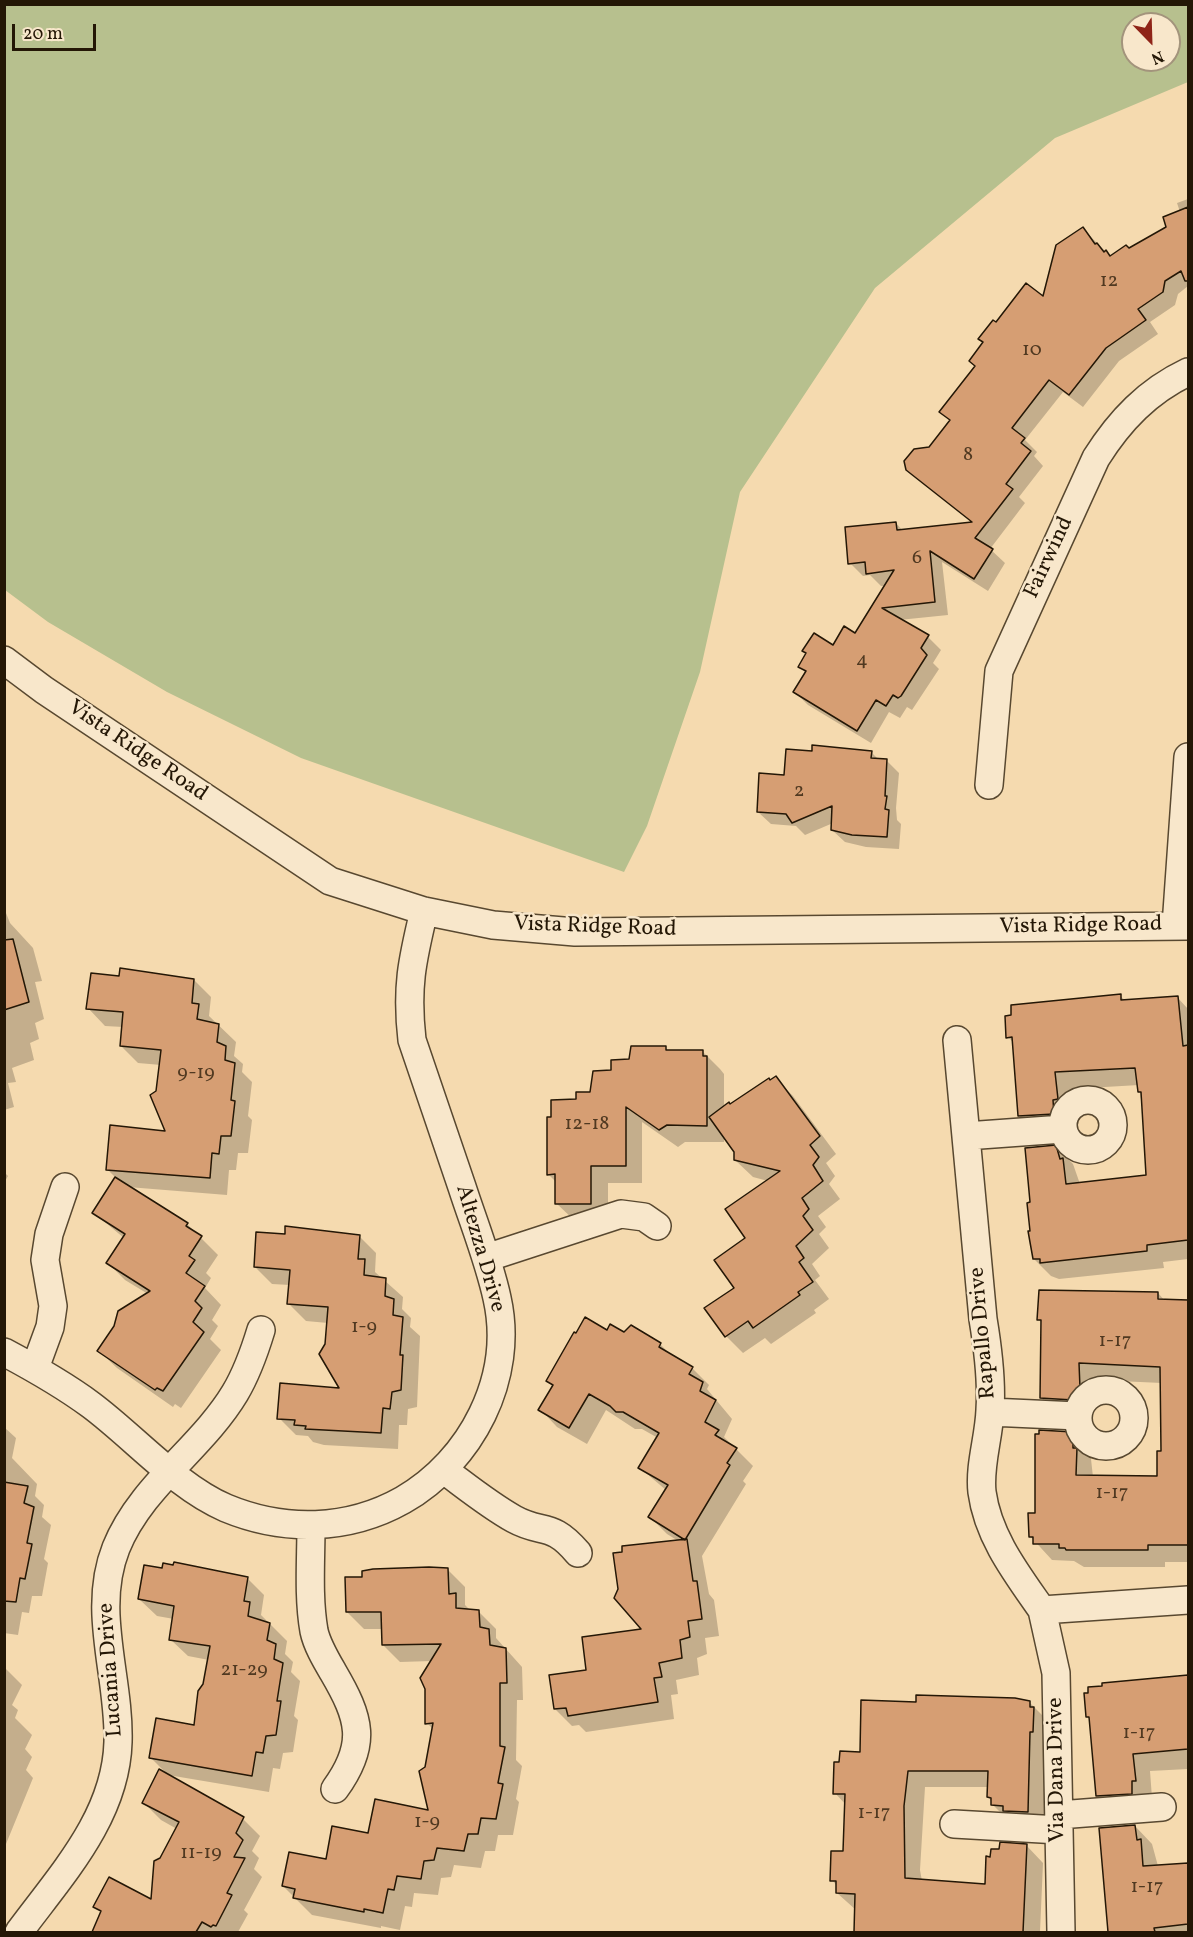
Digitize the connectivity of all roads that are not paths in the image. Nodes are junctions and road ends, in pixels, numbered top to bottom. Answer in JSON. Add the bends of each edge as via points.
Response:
{"nodes":[{"id":1,"x":1188,"y":372,"type":"edge"},
{"id":2,"x":4,"y":660,"type":"edge"},
{"id":3,"x":1188,"y":758,"type":"edge"},
{"id":4,"x":989,"y":785,"type":"dead end"},
{"id":5,"x":424,"y":911,"type":"junction"},
{"id":6,"x":1182,"y":926,"type":"edge"},
{"id":7,"x":957,"y":1040,"type":"dead end"},
{"id":8,"x":1064,"y":1129,"type":"dead end"},
{"id":9,"x":966,"y":1136,"type":"junction"},
{"id":10,"x":65,"y":1187,"type":"dead end"},
{"id":11,"x":657,"y":1226,"type":"dead end"},
{"id":12,"x":486,"y":1258,"type":"junction"},
{"id":13,"x":261,"y":1330,"type":"dead end"},
{"id":14,"x":4,"y":1352,"type":"edge"},
{"id":15,"x":35,"y":1368,"type":"junction"},
{"id":16,"x":990,"y":1412,"type":"junction"},
{"id":17,"x":1078,"y":1416,"type":"dead end"},
{"id":18,"x":170,"y":1470,"type":"junction"},
{"id":19,"x":444,"y":1470,"type":"junction"},
{"id":20,"x":311,"y":1526,"type":"junction"},
{"id":21,"x":578,"y":1553,"type":"dead end"},
{"id":22,"x":1188,"y":1600,"type":"edge"},
{"id":23,"x":1042,"y":1610,"type":"junction"},
{"id":24,"x":335,"y":1789,"type":"dead end"},
{"id":25,"x":1162,"y":1807,"type":"dead end"},
{"id":26,"x":1059,"y":1822,"type":"junction"},
{"id":27,"x":954,"y":1824,"type":"dead end"},
{"id":28,"x":19,"y":1932,"type":"edge"},
{"id":29,"x":1061,"y":1932,"type":"edge"}],
"edges":[{"from":1,"to":4,"type":"street","name":"Fairwind","via":[[1140,402],[1112,432],[1096,458],[999,671]]},
{"from":2,"to":5,"type":"street","name":"Vista Ridge Road","via":[[330,881]]},
{"from":3,"to":6,"type":"street"},
{"from":5,"to":6,"type":"street","name":"Vista Ridge Road","via":[[493,925],[575,932]]},
{"from":5,"to":12,"type":"street","name":"Altezza Drive","via":[[410,978],[412,1040]]},
{"from":7,"to":9,"type":"street","name":"Rapallo Drive"},
{"from":8,"to":9,"type":"street"},
{"from":9,"to":16,"type":"street","name":"Rapallo Drive","via":[[989,1357]]},
{"from":10,"to":15,"type":"street","via":[[49,1234],[45,1260],[53,1306]]},
{"from":11,"to":12,"type":"street","via":[[644,1217],[621,1214]]},
{"from":12,"to":19,"type":"street","name":"Altezza Drive","via":[[500,1320],[497,1371],[485,1409],[466,1444]]},
{"from":13,"to":18,"type":"street","name":"Lucania Drive","via":[[252,1361],[234,1395]]},
{"from":14,"to":15,"type":"street","name":"Altezza Drive"},
{"from":15,"to":18,"type":"street","name":"Altezza Drive","via":[[91,1405]]},
{"from":16,"to":17,"type":"street"},
{"from":16,"to":23,"type":"street","name":"Rapallo Drive","via":[[983,1451],[982,1493],[1004,1554]]},
{"from":18,"to":20,"type":"street","name":"Altezza Drive","via":[[225,1507],[264,1521]]},
{"from":18,"to":28,"type":"street","name":"Lucania Drive","via":[[132,1516],[116,1549],[107,1584],[105,1620],[118,1743],[103,1808],[88,1838]]},
{"from":19,"to":20,"type":"street","name":"Altezza Drive","via":[[425,1487],[388,1508],[352,1522]]},
{"from":19,"to":21,"type":"street","via":[[518,1521],[548,1528],[565,1538]]},
{"from":20,"to":24,"type":"street","via":[[315,1633],[349,1698],[356,1724],[357,1749],[350,1770]]},
{"from":22,"to":23,"type":"street"},
{"from":23,"to":26,"type":"street","name":"Via Dana Drive","via":[[1056,1673]]},
{"from":25,"to":26,"type":"street"},
{"from":26,"to":27,"type":"street"},
{"from":26,"to":29,"type":"street","name":"Via Dana Drive"}]}
